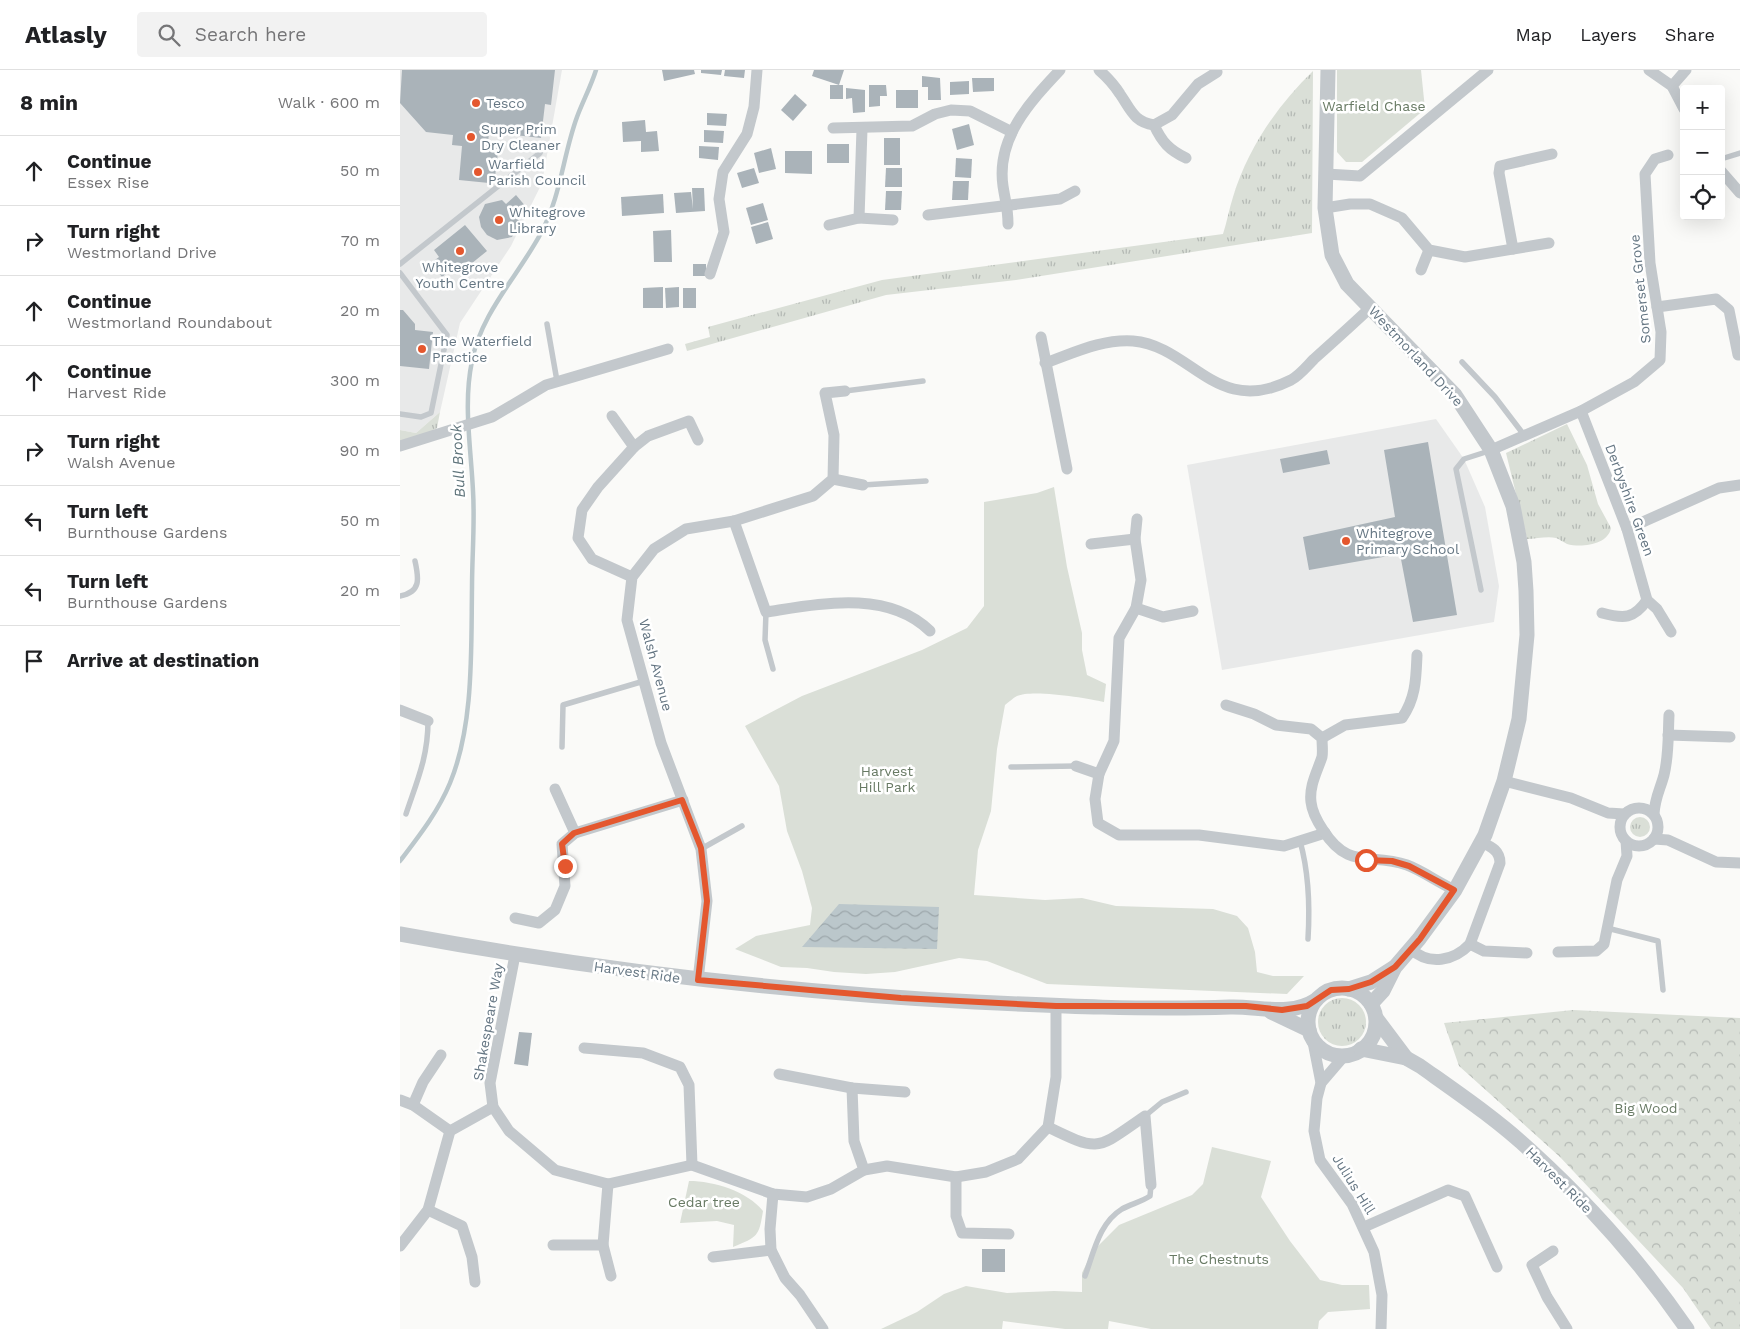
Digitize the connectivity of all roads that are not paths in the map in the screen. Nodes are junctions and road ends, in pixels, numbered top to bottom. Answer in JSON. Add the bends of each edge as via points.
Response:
{"nodes":[{"id":1,"x":757,"y":70,"type":"edge"},
{"id":2,"x":1060,"y":70,"type":"edge"},
{"id":3,"x":1099,"y":70,"type":"edge"},
{"id":4,"x":1328,"y":70,"type":"edge"},
{"id":5,"x":1488,"y":70,"type":"edge"},
{"id":6,"x":1649,"y":70,"type":"edge"},
{"id":7,"x":1686,"y":70,"type":"edge"},
{"id":8,"x":1217,"y":72,"type":"dead end"},
{"id":9,"x":1672,"y":86,"type":"junction"},
{"id":10,"x":1680,"y":101,"type":"edge"},
{"id":11,"x":1154,"y":125,"type":"junction"},
{"id":12,"x":833,"y":128,"type":"dead end"},
{"id":13,"x":862,"y":129,"type":"junction"},
{"id":14,"x":1012,"y":132,"type":"junction"},
{"id":15,"x":540,"y":153,"type":"dead end"},
{"id":16,"x":1740,"y":153,"type":"edge"},
{"id":17,"x":1552,"y":154,"type":"dead end"},
{"id":18,"x":1668,"y":154,"type":"dead end"},
{"id":19,"x":1186,"y":158,"type":"dead end"},
{"id":20,"x":1725,"y":158,"type":"edge"},
{"id":21,"x":1326,"y":174,"type":"junction"},
{"id":22,"x":1724,"y":175,"type":"edge"},
{"id":23,"x":1075,"y":191,"type":"dead end"},
{"id":24,"x":1740,"y":193,"type":"edge"},
{"id":25,"x":1008,"y":205,"type":"junction"},
{"id":26,"x":1325,"y":208,"type":"junction"},
{"id":27,"x":928,"y":216,"type":"dead end"},
{"id":28,"x":859,"y":218,"type":"junction"},
{"id":29,"x":893,"y":220,"type":"dead end"},
{"id":30,"x":1008,"y":224,"type":"dead end"},
{"id":31,"x":829,"y":225,"type":"dead end"},
{"id":32,"x":1549,"y":244,"type":"dead end"},
{"id":33,"x":1513,"y":249,"type":"junction"},
{"id":34,"x":1429,"y":250,"type":"junction"},
{"id":35,"x":400,"y":264,"type":"edge"},
{"id":36,"x":1421,"y":270,"type":"dead end"},
{"id":37,"x":400,"y":273,"type":"edge"},
{"id":38,"x":710,"y":274,"type":"dead end"},
{"id":39,"x":1657,"y":307,"type":"junction"},
{"id":40,"x":1370,"y":308,"type":"junction"},
{"id":41,"x":547,"y":324,"type":"dead end"},
{"id":42,"x":1041,"y":337,"type":"dead end"},
{"id":43,"x":668,"y":349,"type":"dead end"},
{"id":44,"x":1738,"y":355,"type":"dead end"},
{"id":45,"x":1462,"y":362,"type":"dead end"},
{"id":46,"x":1045,"y":363,"type":"junction"},
{"id":47,"x":557,"y":381,"type":"junction"},
{"id":48,"x":923,"y":381,"type":"dead end"},
{"id":49,"x":845,"y":390,"type":"joint"},
{"id":50,"x":1581,"y":411,"type":"junction"},
{"id":51,"x":400,"y":414,"type":"edge"},
{"id":52,"x":612,"y":416,"type":"dead end"},
{"id":53,"x":1524,"y":435,"type":"junction"},
{"id":54,"x":698,"y":440,"type":"dead end"},
{"id":55,"x":400,"y":446,"type":"edge"},
{"id":56,"x":634,"y":447,"type":"junction"},
{"id":57,"x":1491,"y":450,"type":"junction"},
{"id":58,"x":1068,"y":469,"type":"dead end"},
{"id":59,"x":833,"y":479,"type":"junction"},
{"id":60,"x":926,"y":481,"type":"dead end"},
{"id":61,"x":1740,"y":484,"type":"edge"},
{"id":62,"x":863,"y":485,"type":"joint"},
{"id":63,"x":1136,"y":519,"type":"dead end"},
{"id":64,"x":734,"y":521,"type":"junction"},
{"id":65,"x":1627,"y":529,"type":"junction"},
{"id":66,"x":1135,"y":539,"type":"junction"},
{"id":67,"x":1091,"y":544,"type":"dead end"},
{"id":68,"x":415,"y":561,"type":"dead end"},
{"id":69,"x":632,"y":577,"type":"junction"},
{"id":70,"x":1481,"y":590,"type":"dead end"},
{"id":71,"x":400,"y":596,"type":"edge"},
{"id":72,"x":1648,"y":600,"type":"junction"},
{"id":73,"x":1136,"y":608,"type":"junction"},
{"id":74,"x":1193,"y":611,"type":"dead end"},
{"id":75,"x":766,"y":612,"type":"junction"},
{"id":76,"x":1602,"y":613,"type":"dead end"},
{"id":77,"x":930,"y":631,"type":"dead end"},
{"id":78,"x":1671,"y":632,"type":"dead end"},
{"id":79,"x":1417,"y":655,"type":"dead end"},
{"id":80,"x":773,"y":669,"type":"dead end"},
{"id":81,"x":644,"y":681,"type":"junction"},
{"id":82,"x":1226,"y":705,"type":"dead end"},
{"id":83,"x":400,"y":710,"type":"edge"},
{"id":84,"x":1669,"y":714,"type":"dead end"},
{"id":85,"x":428,"y":721,"type":"joint"},
{"id":86,"x":1668,"y":735,"type":"junction"},
{"id":87,"x":1730,"y":737,"type":"dead end"},
{"id":88,"x":1322,"y":738,"type":"junction"},
{"id":89,"x":562,"y":747,"type":"dead end"},
{"id":90,"x":1076,"y":766,"type":"joint"},
{"id":91,"x":1012,"y":767,"type":"dead end"},
{"id":92,"x":1099,"y":774,"type":"junction"},
{"id":93,"x":1504,"y":781,"type":"junction"},
{"id":94,"x":555,"y":789,"type":"dead end"},
{"id":95,"x":1656,"y":795,"type":"junction"},
{"id":96,"x":682,"y":800,"type":"junction"},
{"id":97,"x":1642,"y":807,"type":"junction"},
{"id":98,"x":406,"y":814,"type":"dead end"},
{"id":99,"x":1654,"y":814,"type":"junction"},
{"id":100,"x":1622,"y":819,"type":"junction"},
{"id":101,"x":742,"y":826,"type":"dead end"},
{"id":102,"x":574,"y":833,"type":"junction"},
{"id":103,"x":1325,"y":833,"type":"junction"},
{"id":104,"x":1656,"y":834,"type":"junction"},
{"id":105,"x":1300,"y":841,"type":"junction"},
{"id":106,"x":1626,"y":841,"type":"junction"},
{"id":107,"x":1481,"y":842,"type":"junction"},
{"id":108,"x":1638,"y":846,"type":"junction"},
{"id":109,"x":701,"y":848,"type":"junction"},
{"id":110,"x":1627,"y":856,"type":"junction"},
{"id":111,"x":1740,"y":863,"type":"edge"},
{"id":112,"x":1454,"y":890,"type":"junction"},
{"id":113,"x":515,"y":918,"type":"dead end"},
{"id":114,"x":1607,"y":928,"type":"junction"},
{"id":115,"x":400,"y":934,"type":"edge"},
{"id":116,"x":1308,"y":939,"type":"dead end"},
{"id":117,"x":1470,"y":944,"type":"junction"},
{"id":118,"x":1412,"y":949,"type":"junction"},
{"id":119,"x":1558,"y":952,"type":"dead end"},
{"id":120,"x":1528,"y":953,"type":"dead end"},
{"id":121,"x":515,"y":955,"type":"junction"},
{"id":122,"x":1395,"y":967,"type":"junction"},
{"id":123,"x":698,"y":980,"type":"junction"},
{"id":124,"x":1349,"y":989,"type":"junction"},
{"id":125,"x":1663,"y":990,"type":"dead end"},
{"id":126,"x":1316,"y":1000,"type":"junction"},
{"id":127,"x":1371,"y":1004,"type":"junction"},
{"id":128,"x":1056,"y":1006,"type":"junction"},
{"id":129,"x":1265,"y":1009,"type":"junction"},
{"id":130,"x":1376,"y":1018,"type":"junction"},
{"id":131,"x":1310,"y":1034,"type":"junction"},
{"id":132,"x":584,"y":1048,"type":"dead end"},
{"id":133,"x":1361,"y":1049,"type":"junction"},
{"id":134,"x":441,"y":1055,"type":"dead end"},
{"id":135,"x":1345,"y":1055,"type":"junction"},
{"id":136,"x":1406,"y":1058,"type":"junction"},
{"id":137,"x":779,"y":1074,"type":"dead end"},
{"id":138,"x":1321,"y":1083,"type":"junction"},
{"id":139,"x":852,"y":1088,"type":"junction"},
{"id":140,"x":905,"y":1092,"type":"dead end"},
{"id":141,"x":1186,"y":1092,"type":"dead end"},
{"id":142,"x":400,"y":1100,"type":"edge"},
{"id":143,"x":413,"y":1105,"type":"junction"},
{"id":144,"x":493,"y":1107,"type":"junction"},
{"id":145,"x":1145,"y":1116,"type":"junction"},
{"id":146,"x":1048,"y":1127,"type":"junction"},
{"id":147,"x":450,"y":1131,"type":"junction"},
{"id":148,"x":692,"y":1165,"type":"junction"},
{"id":149,"x":864,"y":1170,"type":"junction"},
{"id":150,"x":956,"y":1177,"type":"junction"},
{"id":151,"x":608,"y":1184,"type":"junction"},
{"id":152,"x":1151,"y":1185,"type":"joint"},
{"id":153,"x":773,"y":1194,"type":"junction"},
{"id":154,"x":428,"y":1210,"type":"junction"},
{"id":155,"x":1364,"y":1227,"type":"junction"},
{"id":156,"x":1009,"y":1234,"type":"dead end"},
{"id":157,"x":553,"y":1245,"type":"dead end"},
{"id":158,"x":603,"y":1245,"type":"junction"},
{"id":159,"x":400,"y":1246,"type":"edge"},
{"id":160,"x":771,"y":1250,"type":"junction"},
{"id":161,"x":1553,"y":1251,"type":"dead end"},
{"id":162,"x":713,"y":1257,"type":"dead end"},
{"id":163,"x":1497,"y":1267,"type":"dead end"},
{"id":164,"x":611,"y":1276,"type":"dead end"},
{"id":165,"x":1085,"y":1276,"type":"dead end"},
{"id":166,"x":475,"y":1282,"type":"dead end"},
{"id":167,"x":823,"y":1329,"type":"edge"},
{"id":168,"x":1381,"y":1329,"type":"edge"},
{"id":169,"x":1567,"y":1329,"type":"edge"},
{"id":170,"x":1687,"y":1329,"type":"edge"}],
"edges":[{"from":1,"to":38,"type":"street","via":[[754,107],[747,134],[723,172],[719,199],[724,232]]},
{"from":2,"to":14,"type":"street","via":[[1035,97]]},
{"from":3,"to":11,"type":"street","via":[[1138,120]]},
{"from":4,"to":21,"type":"street","name":"Westmorland Drive"},
{"from":5,"to":21,"type":"street","via":[[1360,176]]},
{"from":6,"to":9,"type":"street"},
{"from":7,"to":9,"type":"street"},
{"from":8,"to":11,"type":"street","via":[[1198,84],[1172,115]]},
{"from":9,"to":10,"type":"street"},
{"from":11,"to":19,"type":"street","via":[[1171,151]]},
{"from":12,"to":13,"type":"street"},
{"from":13,"to":14,"type":"street","via":[[912,126],[951,110],[970,111]]},
{"from":13,"to":28,"type":"street"},
{"from":14,"to":25,"type":"street","via":[[1003,160],[1002,186]]},
{"from":15,"to":35,"type":"lane"},
{"from":16,"to":20,"type":"lane"},
{"from":17,"to":33,"type":"street","via":[[1500,166]]},
{"from":18,"to":39,"type":"street","name":"Somerset Grove","via":[[1655,159],[1645,174],[1650,263]]},
{"from":21,"to":26,"type":"street","name":"Westmorland Drive"},
{"from":22,"to":24,"type":"street"},
{"from":23,"to":25,"type":"street","via":[[1060,199]]},
{"from":25,"to":27,"type":"street"},
{"from":25,"to":30,"type":"street"},
{"from":26,"to":34,"type":"street","via":[[1370,204],[1402,218]]},
{"from":26,"to":40,"type":"street","name":"Westmorland Drive","via":[[1332,255],[1347,284]]},
{"from":28,"to":29,"type":"street"},
{"from":28,"to":31,"type":"street"},
{"from":32,"to":33,"type":"street"},
{"from":33,"to":34,"type":"street","via":[[1465,258]]},
{"from":34,"to":36,"type":"street"},
{"from":37,"to":51,"type":"lane","via":[[447,335],[432,413],[421,417]]},
{"from":39,"to":44,"type":"street","via":[[1716,299],[1729,310]]},
{"from":39,"to":50,"type":"street","name":"Somerset Grove","via":[[1660,360],[1634,382]]},
{"from":40,"to":46,"type":"street","via":[[1293,379],[1250,391],[1218,385],[1162,350],[1135,342],[1105,342]]},
{"from":40,"to":57,"type":"street","name":"Westmorland Drive","via":[[1455,395]]},
{"from":41,"to":47,"type":"lane"},
{"from":42,"to":46,"type":"street"},
{"from":43,"to":47,"type":"street"},
{"from":45,"to":53,"type":"lane"},
{"from":46,"to":58,"type":"street"},
{"from":47,"to":55,"type":"street","via":[[492,417]]},
{"from":48,"to":49,"type":"lane"},
{"from":49,"to":59,"type":"street","via":[[825,393],[834,435]]},
{"from":50,"to":53,"type":"street","name":"Somerset Grove"},
{"from":50,"to":65,"type":"street","name":"Derbyshire Green"},
{"from":52,"to":56,"type":"street"},
{"from":53,"to":57,"type":"street","name":"Somerset Grove"},
{"from":54,"to":56,"type":"street","via":[[689,421],[648,436]]},
{"from":56,"to":69,"type":"street","via":[[582,510],[578,538],[592,559]]},
{"from":57,"to":70,"type":"lane","via":[[1464,459],[1456,469]]},
{"from":57,"to":93,"type":"street","name":"Westmorland Drive","via":[[1513,506],[1526,591],[1525,674],[1519,719]]},
{"from":59,"to":62,"type":"street"},
{"from":59,"to":64,"type":"street","via":[[812,496]]},
{"from":60,"to":62,"type":"lane"},
{"from":61,"to":65,"type":"street","via":[[1719,488]]},
{"from":63,"to":66,"type":"street"},
{"from":64,"to":69,"type":"street","via":[[686,529],[654,550]]},
{"from":64,"to":75,"type":"street"},
{"from":65,"to":72,"type":"street","name":"Derbyshire Green"},
{"from":66,"to":67,"type":"street"},
{"from":66,"to":73,"type":"street","via":[[1141,580]]},
{"from":68,"to":71,"type":"lane","via":[[417,586],[414,592]]},
{"from":69,"to":81,"type":"street","name":"Walsh Avenue","via":[[627,620]]},
{"from":72,"to":76,"type":"street","via":[[1631,615],[1618,618]]},
{"from":72,"to":78,"type":"street","name":"Derbyshire Green"},
{"from":73,"to":74,"type":"street","via":[[1163,617]]},
{"from":73,"to":92,"type":"street","via":[[1119,638],[1114,741]]},
{"from":75,"to":77,"type":"street","via":[[835,602],[875,605],[918,619]]},
{"from":75,"to":80,"type":"lane","via":[[764,640]]},
{"from":79,"to":88,"type":"street","via":[[1416,684],[1410,707],[1402,718],[1345,725]]},
{"from":81,"to":89,"type":"lane","via":[[563,705]]},
{"from":81,"to":96,"type":"street","name":"Walsh Avenue","via":[[661,743]]},
{"from":82,"to":88,"type":"street","via":[[1276,725],[1311,728]]},
{"from":83,"to":85,"type":"street"},
{"from":84,"to":86,"type":"street"},
{"from":85,"to":98,"type":"lane","via":[[428,744],[422,772]]},
{"from":86,"to":87,"type":"street"},
{"from":86,"to":95,"type":"street","via":[[1664,776]]},
{"from":88,"to":103,"type":"street","via":[[1322,756],[1316,770],[1311,802],[1315,817]]},
{"from":90,"to":91,"type":"lane"},
{"from":90,"to":92,"type":"street"},
{"from":92,"to":105,"type":"street","via":[[1095,799],[1098,823],[1119,835],[1199,836],[1284,846]]},
{"from":93,"to":100,"type":"street","via":[[1571,798]]},
{"from":93,"to":107,"type":"street","name":"Westmorland Drive"},
{"from":94,"to":102,"type":"street"},
{"from":95,"to":97,"type":"street"},
{"from":95,"to":99,"type":"street"},
{"from":96,"to":102,"type":"street"},
{"from":96,"to":109,"type":"street","name":"Walsh Avenue"},
{"from":97,"to":99,"type":"street"},
{"from":97,"to":100,"type":"street"},
{"from":99,"to":104,"type":"street"},
{"from":100,"to":106,"type":"street","via":[[1620,830]]},
{"from":101,"to":109,"type":"lane"},
{"from":102,"to":113,"type":"street","via":[[562,844],[565,886],[555,910],[539,923]]},
{"from":103,"to":105,"type":"street"},
{"from":103,"to":112,"type":"street","via":[[1332,844],[1346,854],[1409,866]]},
{"from":104,"to":108,"type":"street","via":[[1650,843]]},
{"from":104,"to":111,"type":"street","via":[[1716,862]]},
{"from":105,"to":116,"type":"lane","via":[[1307,874]]},
{"from":106,"to":108,"type":"street"},
{"from":106,"to":110,"type":"street"},
{"from":107,"to":112,"type":"street","name":"Westmorland Drive"},
{"from":107,"to":117,"type":"street","via":[[1494,849],[1500,856],[1500,863]]},
{"from":108,"to":110,"type":"street"},
{"from":109,"to":123,"type":"street","name":"Walsh Avenue","via":[[707,901]]},
{"from":110,"to":114,"type":"street","via":[[1617,880]]},
{"from":112,"to":118,"type":"street","name":"Westmorland Drive"},
{"from":114,"to":119,"type":"street","via":[[1604,944],[1596,951]]},
{"from":114,"to":125,"type":"lane","via":[[1658,941]]},
{"from":115,"to":121,"type":"street","name":"Harvest Ride"},
{"from":117,"to":118,"type":"street","via":[[1452,956],[1428,960]]},
{"from":117,"to":120,"type":"street","via":[[1484,951]]},
{"from":118,"to":122,"type":"street","name":"Westmorland Drive"},
{"from":121,"to":123,"type":"street","name":"Harvest Ride"},
{"from":121,"to":144,"type":"street","name":"Shakespeare Way","via":[[490,1083]]},
{"from":122,"to":124,"type":"street","name":"Westmorland Drive","via":[[1371,982]]},
{"from":122,"to":127,"type":"street","name":"Westmorland Drive","via":[[1383,991]]},
{"from":123,"to":128,"type":"street","name":"Harvest Ride","via":[[901,998]]},
{"from":124,"to":126,"type":"street","via":[[1331,990]]},
{"from":124,"to":127,"type":"street","via":[[1361,994]]},
{"from":126,"to":129,"type":"street","name":"Harvest Ride","via":[[1307,1006]]},
{"from":126,"to":131,"type":"street","via":[[1309,1014]]},
{"from":127,"to":130,"type":"street"},
{"from":128,"to":129,"type":"street","name":"Harvest Ride","via":[[1246,1006]]},
{"from":128,"to":146,"type":"street","via":[[1056,1077]]},
{"from":129,"to":131,"type":"street","name":"Harvest Ride"},
{"from":130,"to":133,"type":"street","via":[[1373,1036]]},
{"from":130,"to":136,"type":"street","name":"Harvest Ride"},
{"from":131,"to":135,"type":"street","via":[[1326,1051]]},
{"from":131,"to":138,"type":"street","name":"Julius Hill"},
{"from":132,"to":148,"type":"street","via":[[643,1053],[680,1067],[689,1085]]},
{"from":133,"to":135,"type":"street"},
{"from":133,"to":136,"type":"street","name":"Harvest Ride"},
{"from":134,"to":143,"type":"street","via":[[423,1082]]},
{"from":135,"to":138,"type":"street","name":"Julius Hill"},
{"from":136,"to":170,"type":"street","name":"Harvest Ride","via":[[1456,1092],[1531,1151],[1608,1229]]},
{"from":137,"to":139,"type":"street"},
{"from":138,"to":155,"type":"street","name":"Julius Hill","via":[[1314,1131],[1320,1160],[1352,1204]]},
{"from":139,"to":140,"type":"street"},
{"from":139,"to":149,"type":"street","via":[[854,1141]]},
{"from":141,"to":145,"type":"lane","via":[[1162,1102]]},
{"from":142,"to":143,"type":"street"},
{"from":143,"to":147,"type":"street"},
{"from":144,"to":147,"type":"street"},
{"from":144,"to":151,"type":"street","name":"Shakespeare Way","via":[[509,1130],[555,1170]]},
{"from":145,"to":146,"type":"street","via":[[1100,1145],[1089,1145]]},
{"from":145,"to":152,"type":"street"},
{"from":146,"to":150,"type":"street","via":[[1018,1159],[986,1172]]},
{"from":147,"to":154,"type":"street"},
{"from":148,"to":151,"type":"street","name":"Shakespeare Way"},
{"from":148,"to":153,"type":"street"},
{"from":149,"to":150,"type":"street","via":[[887,1166]]},
{"from":149,"to":153,"type":"street","via":[[831,1189],[807,1197]]},
{"from":150,"to":156,"type":"street","via":[[956,1216],[962,1234]]},
{"from":151,"to":158,"type":"street"},
{"from":152,"to":165,"type":"lane","via":[[1150,1196],[1123,1208],[1102,1230]]},
{"from":153,"to":160,"type":"street"},
{"from":154,"to":159,"type":"street"},
{"from":154,"to":166,"type":"street","via":[[462,1226],[472,1257]]},
{"from":155,"to":163,"type":"street","via":[[1448,1190],[1466,1196]]},
{"from":155,"to":168,"type":"street","name":"Julius Hill","via":[[1374,1252],[1382,1295]]},
{"from":157,"to":158,"type":"street"},
{"from":158,"to":164,"type":"street"},
{"from":160,"to":162,"type":"street"},
{"from":160,"to":167,"type":"street","via":[[785,1278]]},
{"from":161,"to":169,"type":"street","via":[[1532,1265]]}]}
